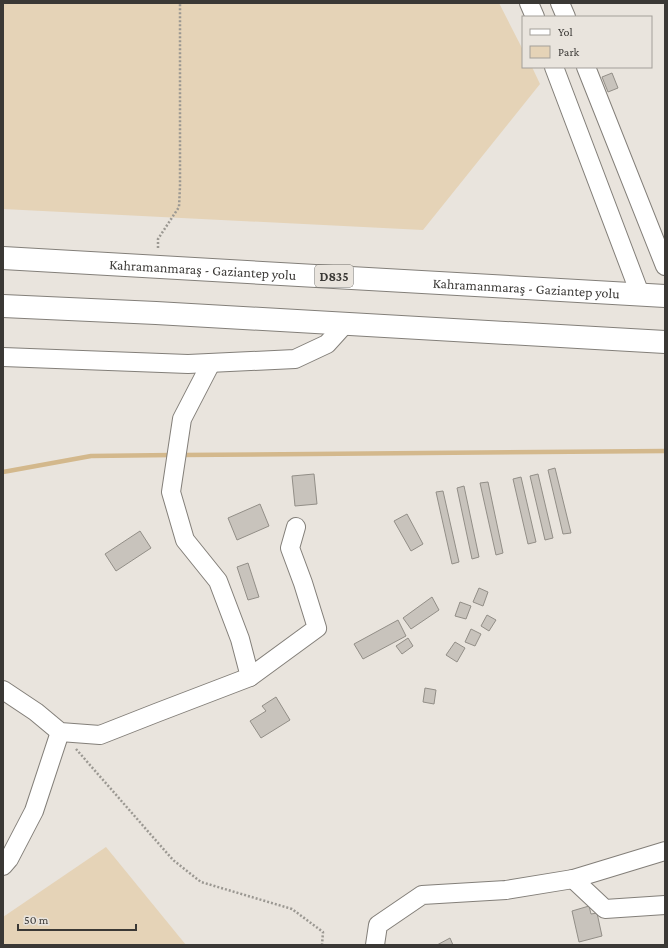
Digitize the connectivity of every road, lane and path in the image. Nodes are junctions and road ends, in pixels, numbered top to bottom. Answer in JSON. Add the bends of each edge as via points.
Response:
{"nodes":[{"id":1,"x":180,"y":3,"type":"edge"},
{"id":2,"x":529,"y":3,"type":"edge"},
{"id":3,"x":560,"y":3,"type":"edge"},
{"id":4,"x":535,"y":16,"type":"edge"},
{"id":5,"x":566,"y":16,"type":"edge"},
{"id":6,"x":554,"y":68,"type":"edge"},
{"id":7,"x":586,"y":68,"type":"edge"},
{"id":8,"x":3,"y":258,"type":"edge"},
{"id":9,"x":157,"y":266,"type":"junction"},
{"id":10,"x":665,"y":266,"type":"edge"},
{"id":11,"x":640,"y":294,"type":"junction"},
{"id":12,"x":665,"y":296,"type":"edge"},
{"id":13,"x":3,"y":306,"type":"edge"},
{"id":14,"x":346,"y":323,"type":"junction"},
{"id":15,"x":665,"y":342,"type":"edge"},
{"id":16,"x":3,"y":357,"type":"edge"},
{"id":17,"x":211,"y":363,"type":"junction"},
{"id":18,"x":296,"y":527,"type":"dead end"},
{"id":19,"x":250,"y":677,"type":"junction"},
{"id":20,"x":3,"y":690,"type":"edge"},
{"id":21,"x":60,"y":732,"type":"junction"},
{"id":22,"x":665,"y":851,"type":"edge"},
{"id":23,"x":3,"y":866,"type":"edge"},
{"id":24,"x":573,"y":878,"type":"junction"},
{"id":25,"x":665,"y":905,"type":"edge"},
{"id":26,"x":322,"y":945,"type":"edge"},
{"id":27,"x":375,"y":945,"type":"edge"}],
"edges":[{"from":1,"to":9,"type":"path","via":[[179,207],[158,239]]},
{"from":2,"to":4,"type":"street"},
{"from":3,"to":5,"type":"street"},
{"from":6,"to":11,"type":"street"},
{"from":7,"to":10,"type":"street"},
{"from":8,"to":9,"type":"highway","name":"Kahramanmaraş - Gaziantep yolu","number":"D835"},
{"from":9,"to":11,"type":"highway","name":"Kahramanmaraş - Gaziantep yolu","number":"D835"},
{"from":11,"to":12,"type":"highway","name":"Kahramanmaraş - Gaziantep yolu","number":"D835"},
{"from":13,"to":14,"type":"highway"},
{"from":14,"to":15,"type":"highway"},
{"from":14,"to":17,"type":"street","via":[[327,344],[295,358]]},
{"from":16,"to":17,"type":"street"},
{"from":17,"to":19,"type":"street","via":[[182,419],[171,492],[185,540],[218,581],[240,639]]},
{"from":18,"to":19,"type":"street","via":[[290,548],[317,628]]},
{"from":19,"to":21,"type":"street","via":[[100,735]]},
{"from":20,"to":21,"type":"street"},
{"from":21,"to":23,"type":"street","via":[[34,811]]},
{"from":21,"to":26,"type":"path","via":[[173,860],[201,882],[292,909],[323,932]]},
{"from":22,"to":24,"type":"street"},
{"from":24,"to":25,"type":"street","via":[[605,909]]},
{"from":24,"to":27,"type":"street","via":[[506,890],[422,895],[378,925]]}]}
